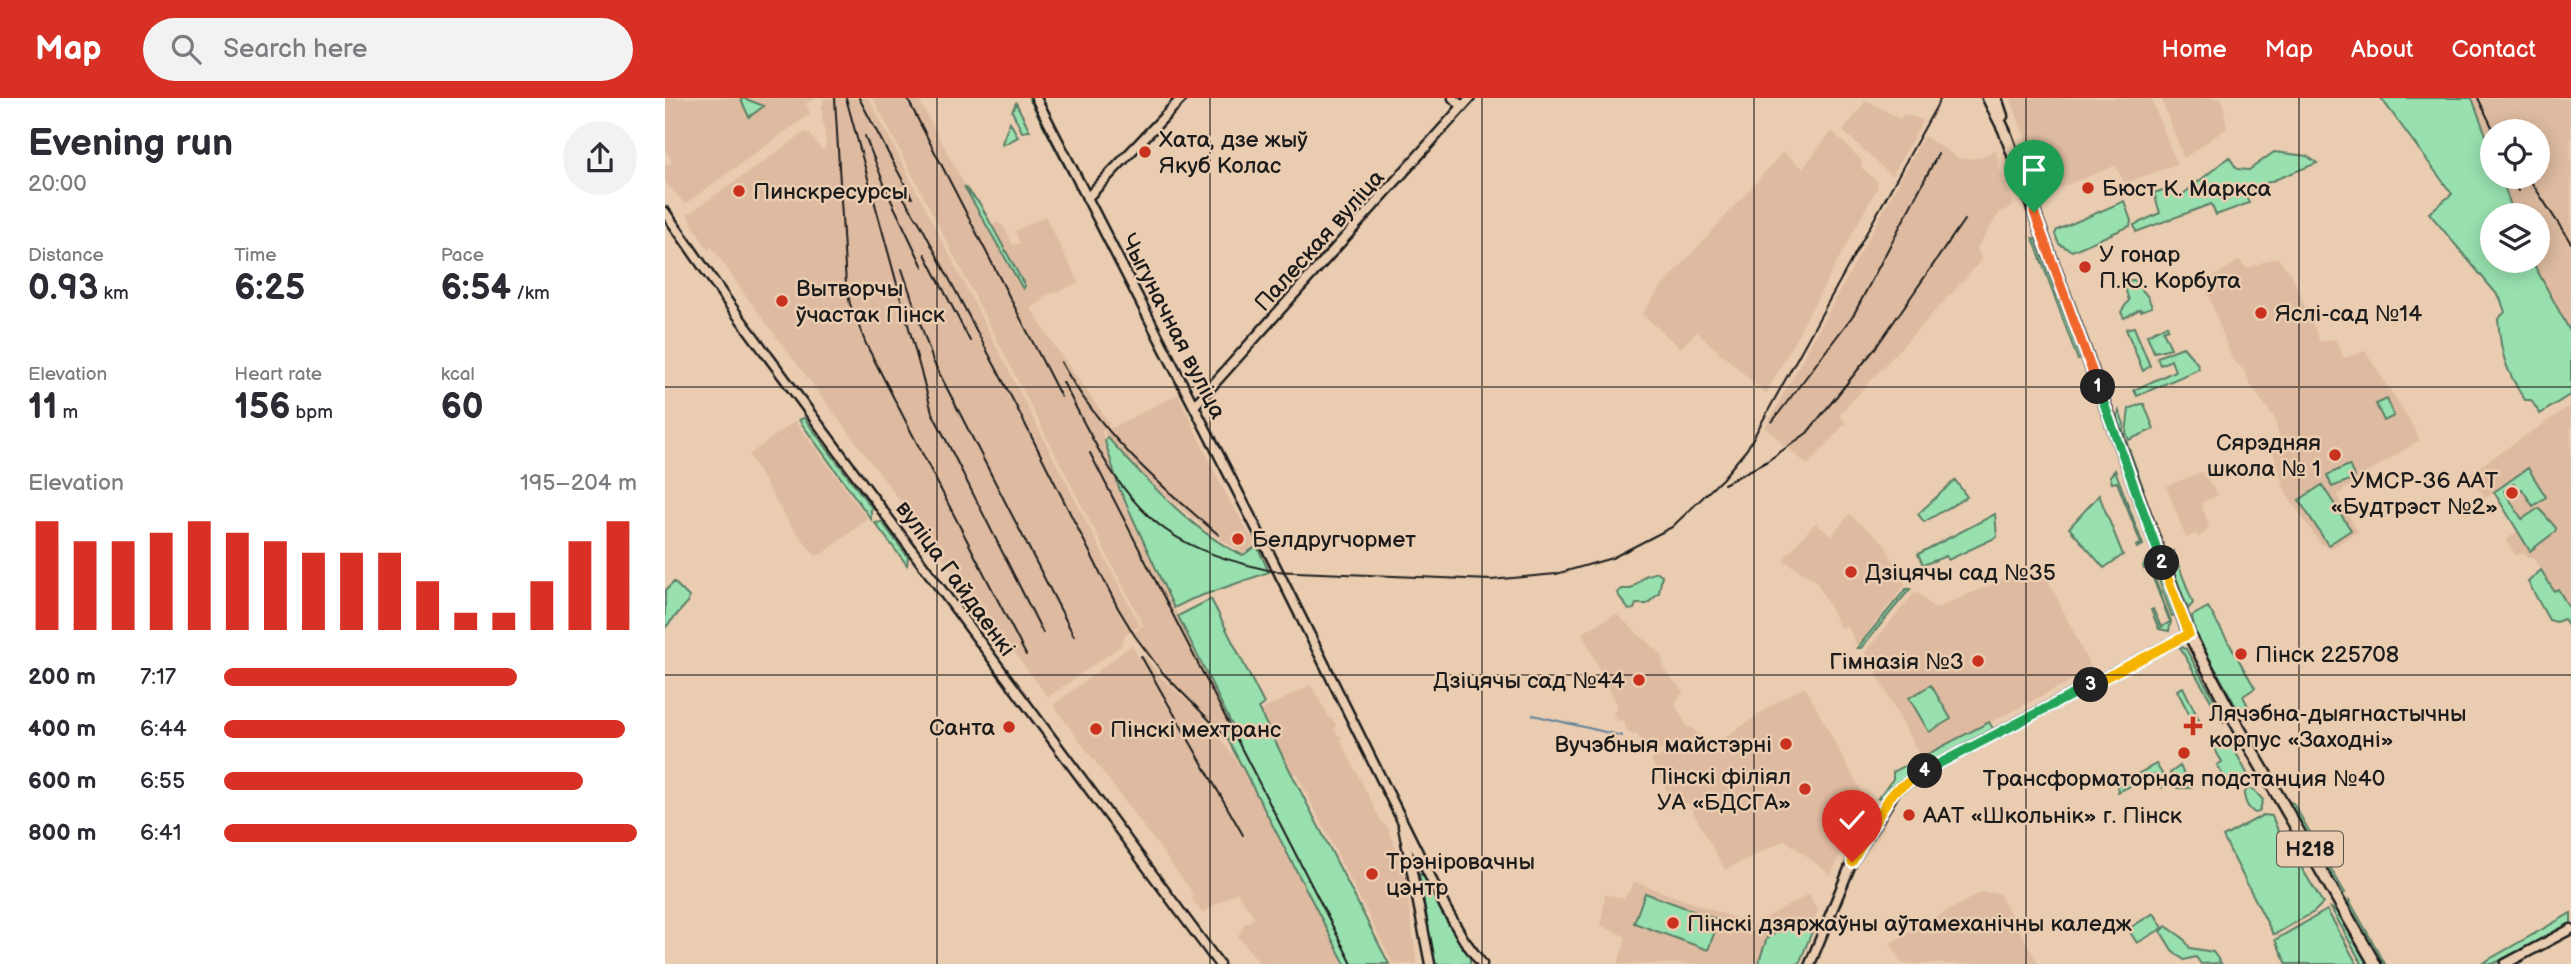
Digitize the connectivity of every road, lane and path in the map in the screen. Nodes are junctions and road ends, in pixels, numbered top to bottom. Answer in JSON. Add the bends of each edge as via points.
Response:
{"nodes":[{"id":1,"x":1036,"y":98,"type":"edge"},
{"id":2,"x":1182,"y":98,"type":"edge"},
{"id":3,"x":1453,"y":98,"type":"edge"},
{"id":4,"x":1470,"y":98,"type":"edge"},
{"id":5,"x":1988,"y":98,"type":"edge"},
{"id":6,"x":1996,"y":98,"type":"edge"},
{"id":7,"x":1462,"y":106,"type":"junction"},
{"id":8,"x":2004,"y":130,"type":"junction"},
{"id":9,"x":1087,"y":198,"type":"junction"},
{"id":10,"x":665,"y":212,"type":"edge"},
{"id":11,"x":1194,"y":406,"type":"junction"},
{"id":12,"x":2189,"y":634,"type":"junction"},
{"id":13,"x":1402,"y":819,"type":"junction"},
{"id":14,"x":1426,"y":868,"type":"junction"},
{"id":15,"x":1412,"y":874,"type":"junction"},
{"id":16,"x":2571,"y":929,"type":"edge"},
{"id":17,"x":1219,"y":964,"type":"edge"},
{"id":18,"x":1430,"y":964,"type":"edge"},
{"id":19,"x":1482,"y":964,"type":"edge"},
{"id":20,"x":1810,"y":964,"type":"edge"},
{"id":21,"x":2375,"y":964,"type":"edge"},
{"id":22,"x":2505,"y":964,"type":"edge"}],
"edges":[{"from":1,"to":9,"type":"street","name":"Чыгуначная вуліца"},
{"from":2,"to":9,"type":"street"},
{"from":3,"to":7,"type":"street"},
{"from":4,"to":7,"type":"street","name":"Палеская вуліца"},
{"from":5,"to":8,"type":"main road","number":"Н218"},
{"from":6,"to":8,"type":"main road","number":"Н218"},
{"from":7,"to":11,"type":"street","name":"Палеская вуліца"},
{"from":8,"to":12,"type":"main road","number":"Н218"},
{"from":9,"to":11,"type":"street","name":"Чыгуначная вуліца"},
{"from":10,"to":17,"type":"street","name":"вуліца Гайдаенкі"},
{"from":11,"to":13,"type":"street","name":"Чыгуначная вуліца"},
{"from":12,"to":20,"type":"street","via":[[1896,790],[1851,864]]},
{"from":12,"to":21,"type":"main road","number":"Н218"},
{"from":13,"to":14,"type":"street","name":"Чыгуначная вуліца"},
{"from":13,"to":15,"type":"street"},
{"from":14,"to":15,"type":"street"},
{"from":14,"to":19,"type":"street","name":"Чыгуначная вуліца"},
{"from":15,"to":18,"type":"street"},
{"from":16,"to":22,"type":"street"}]}
